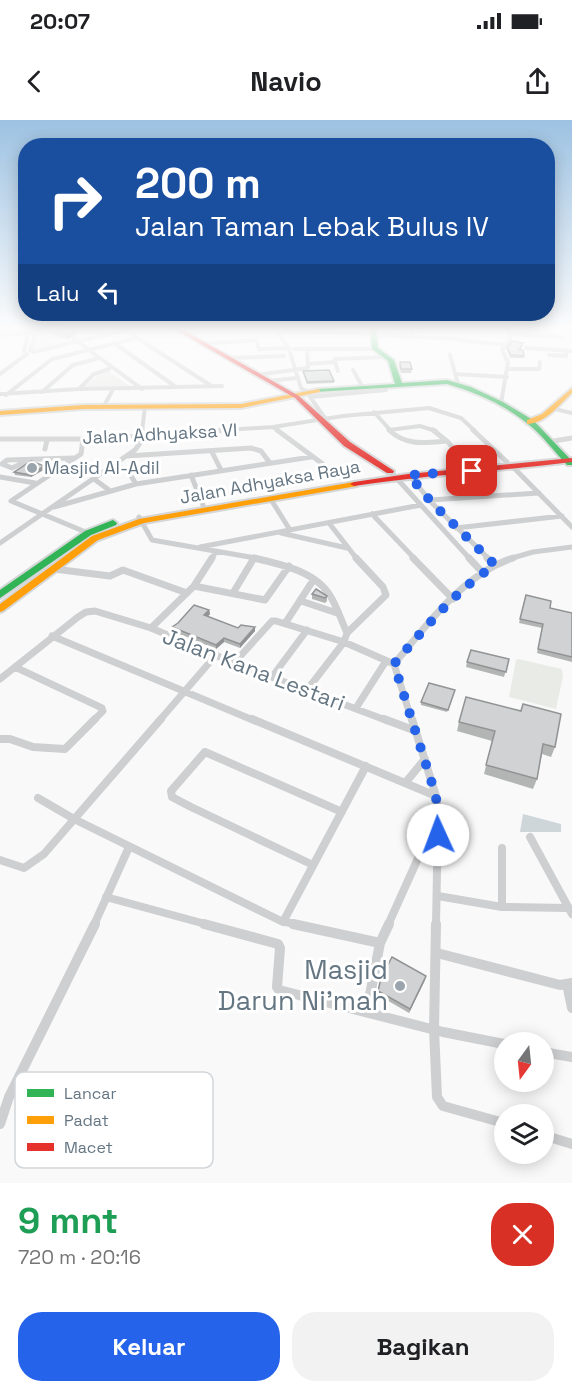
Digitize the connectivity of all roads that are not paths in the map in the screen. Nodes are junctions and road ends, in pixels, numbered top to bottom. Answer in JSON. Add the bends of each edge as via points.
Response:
{"nodes":[{"id":1,"x":297,"y":378,"type":"edge"},
{"id":2,"x":24,"y":379,"type":"edge"},
{"id":3,"x":58,"y":379,"type":"edge"},
{"id":4,"x":89,"y":379,"type":"edge"},
{"id":5,"x":126,"y":379,"type":"edge"},
{"id":6,"x":164,"y":379,"type":"edge"},
{"id":7,"x":200,"y":379,"type":"edge"},
{"id":8,"x":262,"y":379,"type":"edge"},
{"id":9,"x":263,"y":379,"type":"edge"},
{"id":10,"x":291,"y":379,"type":"edge"},
{"id":11,"x":358,"y":379,"type":"edge"},
{"id":12,"x":397,"y":379,"type":"edge"},
{"id":13,"x":456,"y":379,"type":"junction"},
{"id":14,"x":466,"y":379,"type":"edge"},
{"id":15,"x":507,"y":379,"type":"edge"},
{"id":16,"x":268,"y":381,"type":"junction"},
{"id":17,"x":220,"y":384,"type":"dead end"},
{"id":18,"x":210,"y":385,"type":"junction"},
{"id":19,"x":399,"y":385,"type":"junction"},
{"id":20,"x":176,"y":387,"type":"junction"},
{"id":21,"x":385,"y":387,"type":"junction"},
{"id":22,"x":363,"y":388,"type":"junction"},
{"id":23,"x":79,"y":389,"type":"junction"},
{"id":24,"x":113,"y":389,"type":"junction"},
{"id":25,"x":142,"y":389,"type":"junction"},
{"id":26,"x":572,"y":390,"type":"edge"},
{"id":27,"x":42,"y":393,"type":"junction"},
{"id":28,"x":3,"y":394,"type":"edge"},
{"id":29,"x":292,"y":395,"type":"junction"},
{"id":30,"x":501,"y":403,"type":"junction"},
{"id":31,"x":145,"y":407,"type":"junction"},
{"id":32,"x":103,"y":408,"type":"junction"},
{"id":33,"x":555,"y":408,"type":"junction"},
{"id":34,"x":374,"y":412,"type":"junction"},
{"id":35,"x":0,"y":413,"type":"edge"},
{"id":36,"x":572,"y":413,"type":"edge"},
{"id":37,"x":322,"y":418,"type":"junction"},
{"id":38,"x":532,"y":421,"type":"junction"},
{"id":39,"x":273,"y":427,"type":"junction"},
{"id":40,"x":389,"y":430,"type":"junction"},
{"id":41,"x":141,"y":434,"type":"junction"},
{"id":42,"x":83,"y":438,"type":"junction"},
{"id":43,"x":572,"y":438,"type":"edge"},
{"id":44,"x":0,"y":439,"type":"edge"},
{"id":45,"x":47,"y":440,"type":"junction"},
{"id":46,"x":446,"y":441,"type":"junction"},
{"id":47,"x":554,"y":441,"type":"junction"},
{"id":48,"x":45,"y":450,"type":"dead end"},
{"id":49,"x":212,"y":452,"type":"junction"},
{"id":50,"x":127,"y":456,"type":"junction"},
{"id":51,"x":312,"y":456,"type":"junction"},
{"id":52,"x":34,"y":458,"type":"junction"},
{"id":53,"x":76,"y":458,"type":"junction"},
{"id":54,"x":566,"y":459,"type":"edge"},
{"id":55,"x":270,"y":463,"type":"junction"},
{"id":56,"x":116,"y":465,"type":"junction"},
{"id":57,"x":467,"y":465,"type":"junction"},
{"id":58,"x":511,"y":465,"type":"junction"},
{"id":59,"x":221,"y":470,"type":"junction"},
{"id":60,"x":393,"y":474,"type":"junction"},
{"id":61,"x":190,"y":475,"type":"junction"},
{"id":62,"x":409,"y":475,"type":"junction"},
{"id":63,"x":0,"y":477,"type":"edge"},
{"id":64,"x":94,"y":479,"type":"junction"},
{"id":65,"x":344,"y":479,"type":"junction"},
{"id":66,"x":35,"y":483,"type":"junction"},
{"id":67,"x":136,"y":484,"type":"junction"},
{"id":68,"x":109,"y":490,"type":"junction"},
{"id":69,"x":539,"y":493,"type":"junction"},
{"id":70,"x":270,"y":498,"type":"junction"},
{"id":71,"x":430,"y":501,"type":"junction"},
{"id":72,"x":203,"y":505,"type":"junction"},
{"id":73,"x":421,"y":505,"type":"junction"},
{"id":74,"x":54,"y":507,"type":"junction"},
{"id":75,"x":372,"y":514,"type":"junction"},
{"id":76,"x":43,"y":515,"type":"junction"},
{"id":77,"x":562,"y":516,"type":"junction"},
{"id":78,"x":140,"y":519,"type":"junction"},
{"id":79,"x":329,"y":523,"type":"junction"},
{"id":80,"x":572,"y":527,"type":"edge"},
{"id":81,"x":456,"y":528,"type":"junction"},
{"id":82,"x":290,"y":530,"type":"junction"},
{"id":83,"x":278,"y":532,"type":"junction"},
{"id":84,"x":88,"y":533,"type":"junction"},
{"id":85,"x":242,"y":539,"type":"junction"},
{"id":86,"x":1,"y":541,"type":"edge"},
{"id":87,"x":572,"y":547,"type":"edge"},
{"id":88,"x":192,"y":548,"type":"junction"},
{"id":89,"x":347,"y":548,"type":"junction"},
{"id":90,"x":216,"y":552,"type":"junction"},
{"id":91,"x":234,"y":555,"type":"junction"},
{"id":92,"x":254,"y":558,"type":"junction"},
{"id":93,"x":495,"y":565,"type":"junction"},
{"id":94,"x":288,"y":566,"type":"junction"},
{"id":95,"x":54,"y":569,"type":"junction"},
{"id":96,"x":483,"y":573,"type":"junction"},
{"id":97,"x":315,"y":579,"type":"junction"},
{"id":98,"x":194,"y":586,"type":"junction"},
{"id":99,"x":11,"y":588,"type":"junction"},
{"id":100,"x":22,"y":593,"type":"junction"},
{"id":101,"x":187,"y":593,"type":"junction"},
{"id":102,"x":233,"y":593,"type":"junction"},
{"id":103,"x":0,"y":595,"type":"edge"},
{"id":104,"x":453,"y":599,"type":"junction"},
{"id":105,"x":301,"y":601,"type":"junction"},
{"id":106,"x":0,"y":609,"type":"edge"},
{"id":107,"x":91,"y":611,"type":"joint"},
{"id":108,"x":337,"y":614,"type":"junction"},
{"id":109,"x":286,"y":622,"type":"junction"},
{"id":110,"x":151,"y":628,"type":"junction"},
{"id":111,"x":307,"y":630,"type":"junction"},
{"id":112,"x":347,"y":633,"type":"junction"},
{"id":113,"x":52,"y":636,"type":"junction"},
{"id":114,"x":344,"y":642,"type":"junction"},
{"id":115,"x":216,"y":655,"type":"junction"},
{"id":116,"x":234,"y":663,"type":"junction"},
{"id":117,"x":390,"y":663,"type":"junction"},
{"id":118,"x":15,"y":667,"type":"junction"},
{"id":119,"x":272,"y":677,"type":"junction"},
{"id":120,"x":0,"y":679,"type":"edge"},
{"id":121,"x":307,"y":690,"type":"junction"},
{"id":122,"x":182,"y":692,"type":"junction"},
{"id":123,"x":356,"y":708,"type":"junction"},
{"id":124,"x":416,"y":731,"type":"junction"},
{"id":125,"x":0,"y":739,"type":"edge"},
{"id":126,"x":425,"y":759,"type":"junction"},
{"id":127,"x":366,"y":766,"type":"junction"},
{"id":128,"x":406,"y":782,"type":"junction"},
{"id":129,"x":436,"y":796,"type":"junction"},
{"id":130,"x":38,"y":798,"type":"dead end"},
{"id":131,"x":342,"y":812,"type":"junction"},
{"id":132,"x":438,"y":814,"type":"junction"},
{"id":133,"x":74,"y":819,"type":"junction"},
{"id":134,"x":530,"y":837,"type":"dead end"},
{"id":135,"x":129,"y":846,"type":"junction"},
{"id":136,"x":502,"y":848,"type":"dead end"},
{"id":137,"x":0,"y":860,"type":"edge"},
{"id":138,"x":313,"y":865,"type":"junction"},
{"id":139,"x":438,"y":896,"type":"junction"},
{"id":140,"x":106,"y":897,"type":"junction"},
{"id":141,"x":502,"y":907,"type":"junction"},
{"id":142,"x":570,"y":911,"type":"edge"},
{"id":143,"x":282,"y":922,"type":"junction"},
{"id":144,"x":380,"y":943,"type":"junction"},
{"id":145,"x":437,"y":953,"type":"junction"},
{"id":146,"x":569,"y":984,"type":"edge"},
{"id":147,"x":370,"y":995,"type":"dead end"},
{"id":148,"x":572,"y":1008,"type":"edge"},
{"id":149,"x":434,"y":1029,"type":"junction"},
{"id":150,"x":494,"y":1042,"type":"edge"},
{"id":151,"x":554,"y":1054,"type":"edge"},
{"id":152,"x":572,"y":1057,"type":"edge"},
{"id":153,"x":18,"y":1072,"type":"edge"},
{"id":154,"x":15,"y":1081,"type":"edge"},
{"id":155,"x":494,"y":1120,"type":"edge"},
{"id":156,"x":0,"y":1124,"type":"edge"},
{"id":157,"x":554,"y":1138,"type":"edge"},
{"id":158,"x":572,"y":1144,"type":"edge"}],
"edges":[{"from":1,"to":29,"type":"street","via":[[301,388]]},
{"from":2,"to":28,"type":"street"},
{"from":3,"to":27,"type":"street"},
{"from":4,"to":23,"type":"street"},
{"from":5,"to":25,"type":"street"},
{"from":6,"to":20,"type":"street"},
{"from":7,"to":18,"type":"street"},
{"from":8,"to":29,"type":"main road"},
{"from":9,"to":16,"type":"main road"},
{"from":10,"to":16,"type":"street"},
{"from":11,"to":22,"type":"street"},
{"from":12,"to":19,"type":"main road"},
{"from":13,"to":14,"type":"street"},
{"from":13,"to":19,"type":"main road"},
{"from":13,"to":30,"type":"main road"},
{"from":15,"to":30,"type":"street"},
{"from":16,"to":29,"type":"main road"},
{"from":17,"to":18,"type":"street"},
{"from":18,"to":20,"type":"street"},
{"from":19,"to":21,"type":"main road"},
{"from":20,"to":25,"type":"street"},
{"from":21,"to":22,"type":"main road"},
{"from":21,"to":37,"type":"street","via":[[386,390],[310,397]]},
{"from":22,"to":29,"type":"main road"},
{"from":23,"to":24,"type":"street"},
{"from":23,"to":27,"type":"street"},
{"from":24,"to":25,"type":"street"},
{"from":24,"to":32,"type":"street"},
{"from":26,"to":33,"type":"main road"},
{"from":27,"to":28,"type":"street"},
{"from":29,"to":31,"type":"main road","via":[[241,406]]},
{"from":29,"to":37,"type":"main road","name":"Jalan Adhyaksa Raya"},
{"from":30,"to":38,"type":"main road"},
{"from":31,"to":32,"type":"main road"},
{"from":31,"to":41,"type":"street"},
{"from":32,"to":35,"type":"main road"},
{"from":33,"to":36,"type":"street"},
{"from":33,"to":38,"type":"main road"},
{"from":34,"to":37,"type":"street","name":"Jalan Adhyaksa VI"},
{"from":34,"to":40,"type":"street"},
{"from":34,"to":58,"type":"street","name":"Jalan Adhyaksa VI","via":[[429,408],[452,414],[472,427]]},
{"from":37,"to":39,"type":"street","name":"Jalan Adhyaksa VI"},
{"from":37,"to":60,"type":"main road","name":"Jalan Adhyaksa Raya","via":[[347,444]]},
{"from":38,"to":47,"type":"main road"},
{"from":38,"to":54,"type":"main road"},
{"from":39,"to":41,"type":"street","name":"Jalan Adhyaksa VI"},
{"from":39,"to":51,"type":"street"},
{"from":40,"to":46,"type":"street","via":[[409,444]]},
{"from":40,"to":46,"type":"street","via":[[423,426]]},
{"from":41,"to":42,"type":"street","name":"Jalan Adhyaksa VI"},
{"from":41,"to":50,"type":"street","via":[[138,447]]},
{"from":42,"to":45,"type":"street","name":"Jalan Adhyaksa VI"},
{"from":42,"to":53,"type":"street","via":[[81,454]]},
{"from":43,"to":47,"type":"street"},
{"from":44,"to":45,"type":"street","name":"Jalan Adhyaksa VI"},
{"from":45,"to":48,"type":"street"},
{"from":46,"to":57,"type":"street"},
{"from":47,"to":54,"type":"main road"},
{"from":49,"to":50,"type":"street"},
{"from":49,"to":55,"type":"street","via":[[257,449]]},
{"from":49,"to":59,"type":"street"},
{"from":50,"to":56,"type":"street"},
{"from":51,"to":55,"type":"street"},
{"from":51,"to":65,"type":"street"},
{"from":52,"to":52,"type":"street","via":[[7,459],[2,464],[12,468]]},
{"from":52,"to":53,"type":"street"},
{"from":53,"to":66,"type":"street"},
{"from":54,"to":58,"type":"main road","name":"Jalan Adhyaksa Raya"},
{"from":55,"to":59,"type":"street"},
{"from":56,"to":64,"type":"street"},
{"from":56,"to":67,"type":"street","via":[[128,471]]},
{"from":57,"to":58,"type":"main road","name":"Jalan Adhyaksa Raya"},
{"from":57,"to":60,"type":"main road","name":"Jalan Adhyaksa Raya"},
{"from":58,"to":62,"type":"main road","name":"Jalan Adhyaksa Raya"},
{"from":58,"to":69,"type":"street","name":"Jalan Adhyaksa VI"},
{"from":59,"to":61,"type":"street"},
{"from":60,"to":62,"type":"main road","name":"Jalan Adhyaksa Raya"},
{"from":60,"to":65,"type":"main road","name":"Jalan Adhyaksa Raya"},
{"from":60,"to":70,"type":"main road","name":"Jalan Adhyaksa Raya"},
{"from":60,"to":73,"type":"street"},
{"from":61,"to":67,"type":"street"},
{"from":61,"to":72,"type":"street"},
{"from":62,"to":71,"type":"street"},
{"from":63,"to":66,"type":"street"},
{"from":64,"to":68,"type":"street"},
{"from":64,"to":74,"type":"street"},
{"from":65,"to":72,"type":"main road","name":"Jalan Adhyaksa Raya"},
{"from":66,"to":76,"type":"street","via":[[12,502]]},
{"from":67,"to":68,"type":"street"},
{"from":68,"to":74,"type":"street"},
{"from":69,"to":71,"type":"street"},
{"from":69,"to":77,"type":"street","name":"Jalan Adhyaksa VI"},
{"from":70,"to":78,"type":"main road","name":"Jalan Adhyaksa Raya"},
{"from":70,"to":82,"type":"street"},
{"from":71,"to":81,"type":"street"},
{"from":72,"to":78,"type":"main road","name":"Jalan Adhyaksa Raya"},
{"from":73,"to":75,"type":"street"},
{"from":73,"to":96,"type":"street"},
{"from":74,"to":76,"type":"street"},
{"from":75,"to":79,"type":"street"},
{"from":75,"to":104,"type":"street"},
{"from":76,"to":84,"type":"street"},
{"from":76,"to":86,"type":"street"},
{"from":77,"to":80,"type":"street","name":"Jalan Adhyaksa VI"},
{"from":77,"to":81,"type":"street"},
{"from":78,"to":84,"type":"main road","name":"Jalan Adhyaksa Raya","via":[[117,521]]},
{"from":78,"to":88,"type":"street","via":[[152,540]]},
{"from":78,"to":95,"type":"main road","name":"Jalan Adhyaksa Raya","via":[[95,538]]},
{"from":79,"to":82,"type":"street"},
{"from":79,"to":89,"type":"street"},
{"from":81,"to":93,"type":"street"},
{"from":82,"to":83,"type":"street"},
{"from":83,"to":85,"type":"street"},
{"from":83,"to":89,"type":"street"},
{"from":84,"to":99,"type":"main road","name":"Jalan Adhyaksa Raya"},
{"from":85,"to":88,"type":"street"},
{"from":85,"to":91,"type":"street"},
{"from":87,"to":93,"type":"street","via":[[525,554]]},
{"from":88,"to":90,"type":"street"},
{"from":89,"to":112,"type":"street","via":[[386,595]]},
{"from":90,"to":91,"type":"street"},
{"from":90,"to":98,"type":"street"},
{"from":91,"to":92,"type":"street"},
{"from":92,"to":94,"type":"street"},
{"from":92,"to":102,"type":"street"},
{"from":93,"to":96,"type":"street"},
{"from":94,"to":97,"type":"street"},
{"from":94,"to":102,"type":"street","via":[[265,600]]},
{"from":95,"to":100,"type":"main road","name":"Jalan Adhyaksa Raya"},
{"from":95,"to":101,"type":"street","via":[[110,576],[123,570]]},
{"from":96,"to":104,"type":"street"},
{"from":97,"to":105,"type":"street"},
{"from":97,"to":108,"type":"street","via":[[328,593]]},
{"from":98,"to":101,"type":"street"},
{"from":98,"to":102,"type":"street"},
{"from":99,"to":100,"type":"main road"},
{"from":99,"to":103,"type":"main road","name":"Jalan Adhyaksa Raya"},
{"from":100,"to":106,"type":"main road","name":"Jalan Adhyaksa Raya"},
{"from":101,"to":110,"type":"street"},
{"from":104,"to":117,"type":"street"},
{"from":105,"to":108,"type":"street"},
{"from":105,"to":109,"type":"street"},
{"from":107,"to":110,"type":"street","name":"Jalan Kana Lestari"},
{"from":107,"to":113,"type":"street"},
{"from":108,"to":112,"type":"street"},
{"from":109,"to":111,"type":"street"},
{"from":109,"to":116,"type":"street","via":[[272,621]]},
{"from":110,"to":115,"type":"street","name":"Jalan Kana Lestari"},
{"from":111,"to":114,"type":"street"},
{"from":111,"to":119,"type":"street"},
{"from":112,"to":114,"type":"street"},
{"from":113,"to":118,"type":"street"},
{"from":113,"to":122,"type":"street"},
{"from":114,"to":117,"type":"street"},
{"from":114,"to":121,"type":"street"},
{"from":115,"to":116,"type":"street","name":"Jalan Kana Lestari"},
{"from":115,"to":122,"type":"street"},
{"from":116,"to":119,"type":"street","name":"Jalan Kana Lestari"},
{"from":117,"to":123,"type":"street"},
{"from":117,"to":124,"type":"street"},
{"from":118,"to":120,"type":"street"},
{"from":118,"to":125,"type":"street","via":[[103,711],[65,749]]},
{"from":119,"to":121,"type":"street","name":"Jalan Kana Lestari"},
{"from":121,"to":123,"type":"street","name":"Jalan Kana Lestari"},
{"from":122,"to":127,"type":"street"},
{"from":122,"to":133,"type":"street"},
{"from":123,"to":124,"type":"street","name":"Jalan Kana Lestari"},
{"from":124,"to":126,"type":"street"},
{"from":126,"to":128,"type":"street"},
{"from":126,"to":129,"type":"street"},
{"from":127,"to":128,"type":"street"},
{"from":127,"to":131,"type":"street"},
{"from":128,"to":129,"type":"street"},
{"from":129,"to":132,"type":"street"},
{"from":130,"to":133,"type":"street"},
{"from":131,"to":138,"type":"street"},
{"from":131,"to":138,"type":"street","via":[[205,752],[171,791],[172,797],[191,807]]},
{"from":132,"to":139,"type":"street"},
{"from":132,"to":144,"type":"street"},
{"from":133,"to":135,"type":"street"},
{"from":133,"to":137,"type":"street","via":[[26,869]]},
{"from":134,"to":142,"type":"street"},
{"from":135,"to":140,"type":"street"},
{"from":135,"to":143,"type":"street"},
{"from":136,"to":141,"type":"street"},
{"from":138,"to":143,"type":"street"},
{"from":139,"to":141,"type":"street"},
{"from":139,"to":145,"type":"street"},
{"from":140,"to":149,"type":"street","via":[[278,944],[279,990]]},
{"from":140,"to":153,"type":"street"},
{"from":141,"to":142,"type":"street"},
{"from":143,"to":144,"type":"street"},
{"from":144,"to":147,"type":"street"},
{"from":145,"to":146,"type":"street"},
{"from":145,"to":149,"type":"street"},
{"from":146,"to":148,"type":"street"},
{"from":149,"to":150,"type":"street"},
{"from":149,"to":155,"type":"street","via":[[439,1103]]},
{"from":151,"to":152,"type":"street"},
{"from":154,"to":156,"type":"street"},
{"from":157,"to":158,"type":"street"}]}
